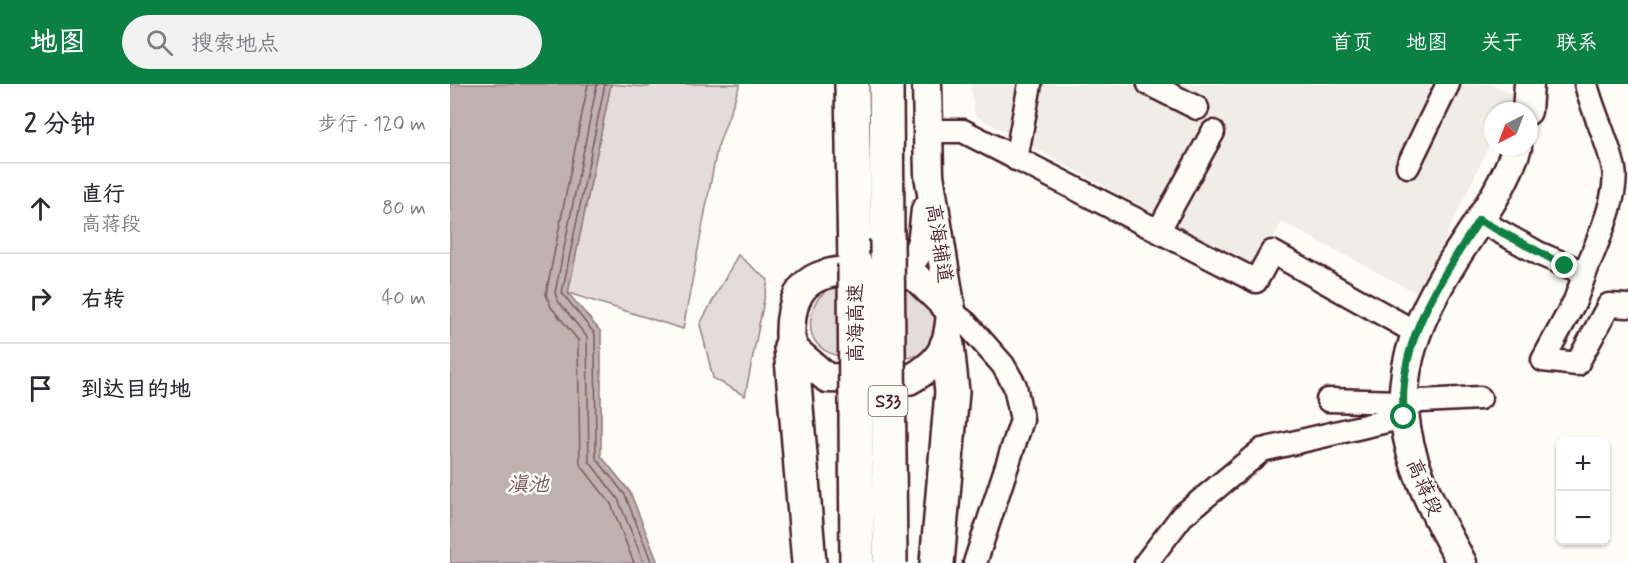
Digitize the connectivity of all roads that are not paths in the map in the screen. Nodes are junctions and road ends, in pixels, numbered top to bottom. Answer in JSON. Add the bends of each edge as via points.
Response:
{"nodes":[{"id":1,"x":852,"y":84,"type":"edge"},
{"id":2,"x":886,"y":84,"type":"edge"},
{"id":3,"x":927,"y":84,"type":"edge"},
{"id":4,"x":1030,"y":84,"type":"edge"},
{"id":5,"x":1149,"y":84,"type":"edge"},
{"id":6,"x":1449,"y":84,"type":"edge"},
{"id":7,"x":1529,"y":84,"type":"edge"},
{"id":8,"x":1587,"y":84,"type":"edge"},
{"id":9,"x":1528,"y":102,"type":"edge"},
{"id":10,"x":1197,"y":108,"type":"dead end"},
{"id":11,"x":928,"y":131,"type":"junction"},
{"id":12,"x":1213,"y":132,"type":"dead end"},
{"id":13,"x":1514,"y":156,"type":"edge"},
{"id":14,"x":1016,"y":159,"type":"junction"},
{"id":15,"x":1408,"y":166,"type":"dead end"},
{"id":16,"x":929,"y":175,"type":"junction"},
{"id":17,"x":1621,"y":179,"type":"edge"},
{"id":18,"x":1479,"y":220,"type":"junction"},
{"id":19,"x":1159,"y":230,"type":"junction"},
{"id":20,"x":902,"y":270,"type":"junction"},
{"id":21,"x":1585,"y":273,"type":"junction"},
{"id":22,"x":1628,"y":306,"type":"edge"},
{"id":23,"x":951,"y":311,"type":"junction"},
{"id":24,"x":1416,"y":332,"type":"junction"},
{"id":25,"x":947,"y":345,"type":"junction"},
{"id":26,"x":790,"y":347,"type":"junction"},
{"id":27,"x":1480,"y":399,"type":"dead end"},
{"id":28,"x":1328,"y":400,"type":"dead end"},
{"id":29,"x":1403,"y":410,"type":"junction"},
{"id":30,"x":809,"y":563,"type":"edge"},
{"id":31,"x":857,"y":563,"type":"edge"},
{"id":32,"x":890,"y":563,"type":"edge"},
{"id":33,"x":937,"y":563,"type":"edge"},
{"id":34,"x":975,"y":563,"type":"edge"},
{"id":35,"x":1146,"y":563,"type":"edge"},
{"id":36,"x":1462,"y":563,"type":"edge"}],
"edges":[{"from":1,"to":31,"type":"highway","name":"高海高速","number":"S33","bridge":true},
{"from":2,"to":32,"type":"highway","name":"高海高速","number":"S33","bridge":true},
{"from":3,"to":11,"type":"main road","name":"高海辅道"},
{"from":4,"to":14,"type":"street"},
{"from":5,"to":10,"type":"street"},
{"from":6,"to":15,"type":"street"},
{"from":7,"to":9,"type":"main road"},
{"from":8,"to":17,"type":"street","via":[[1592,110],[1614,171]]},
{"from":11,"to":14,"type":"street","via":[[963,131]]},
{"from":11,"to":16,"type":"main road","name":"高海辅道"},
{"from":12,"to":19,"type":"street"},
{"from":13,"to":18,"type":"main road","name":"高蒋段","via":[[1505,179]]},
{"from":14,"to":19,"type":"street"},
{"from":16,"to":20,"type":"main road","name":"高海辅道","via":[[921,247],[917,258]]},
{"from":16,"to":23,"type":"main road","name":"高海辅道"},
{"from":17,"to":21,"type":"street"},
{"from":18,"to":21,"type":"street","via":[[1540,254]]},
{"from":18,"to":24,"type":"main road","name":"高蒋段","via":[[1433,292]]},
{"from":19,"to":24,"type":"street","via":[[1256,281],[1272,252]]},
{"from":20,"to":23,"type":"main road","name":"高海辅道","via":[[917,278]]},
{"from":20,"to":26,"type":"main road","via":[[830,272],[803,285],[792,310]]},
{"from":21,"to":22,"type":"street","via":[[1544,360],[1577,364],[1609,305]]},
{"from":23,"to":25,"type":"main road","name":"高海辅道"},
{"from":23,"to":34,"type":"street","via":[[1003,365],[1015,386],[1022,420]]},
{"from":24,"to":29,"type":"main road","name":"高蒋段","via":[[1405,371]]},
{"from":25,"to":26,"type":"main road","via":[[932,364],[909,380],[827,378]]},
{"from":25,"to":33,"type":"highway","via":[[952,392]]},
{"from":26,"to":30,"type":"highway"},
{"from":27,"to":29,"type":"street"},
{"from":28,"to":29,"type":"street"},
{"from":29,"to":35,"type":"street","via":[[1262,450],[1182,516]]},
{"from":29,"to":36,"type":"main road","name":"高蒋段","via":[[1410,450],[1428,502]]}]}
